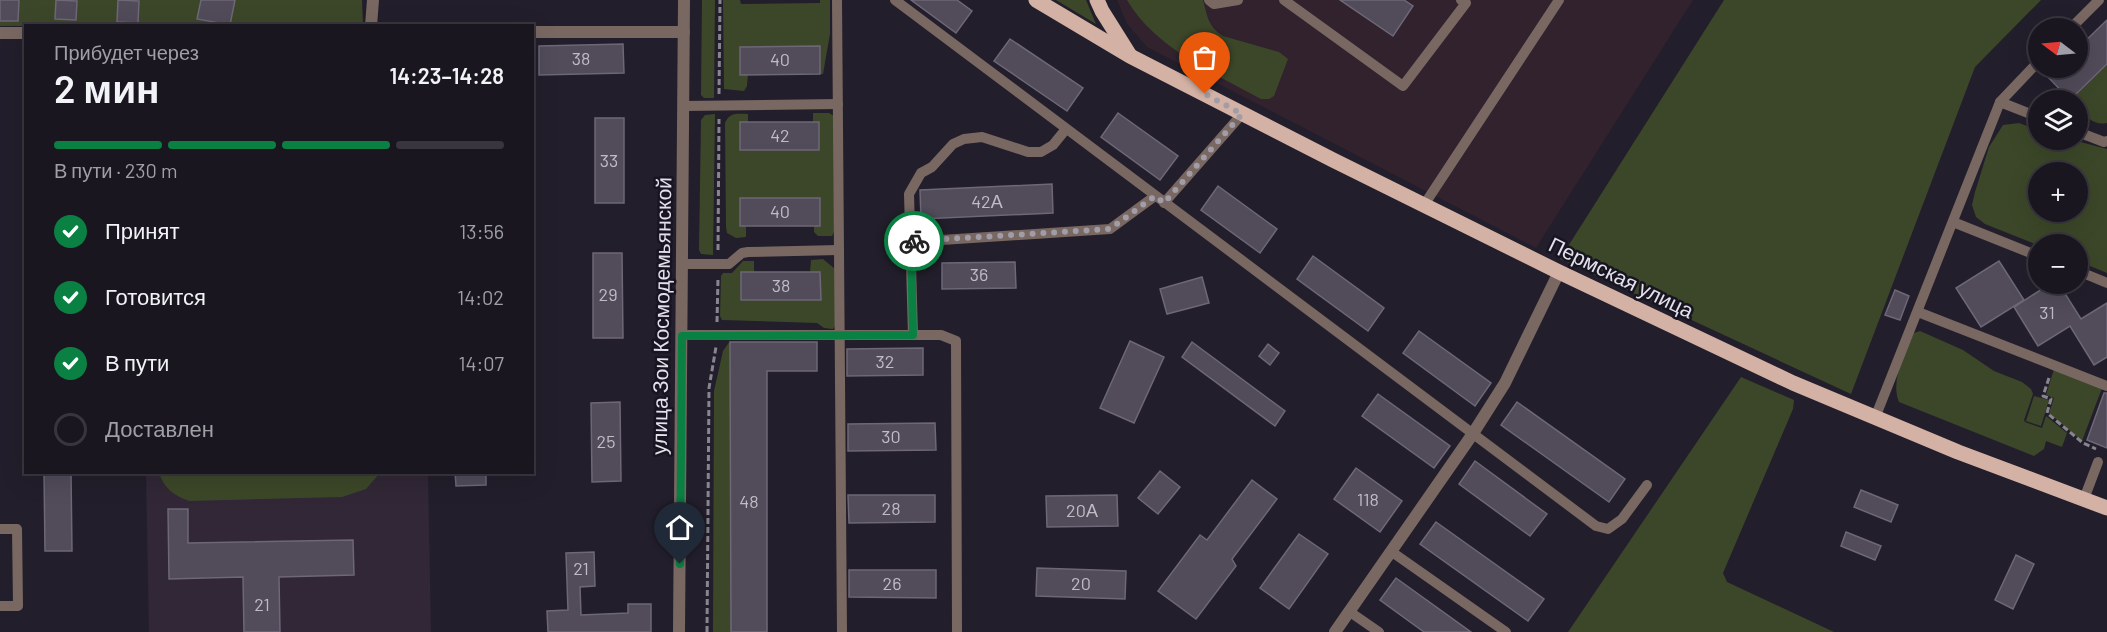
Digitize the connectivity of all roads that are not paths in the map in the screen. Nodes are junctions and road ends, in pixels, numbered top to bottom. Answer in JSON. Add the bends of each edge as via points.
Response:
{"nodes":[{"id":1,"x":373,"y":0,"type":"edge"},
{"id":2,"x":684,"y":0,"type":"edge"},
{"id":3,"x":837,"y":0,"type":"edge"},
{"id":4,"x":895,"y":0,"type":"edge"},
{"id":5,"x":1036,"y":0,"type":"edge"},
{"id":6,"x":1097,"y":0,"type":"edge"},
{"id":7,"x":1209,"y":0,"type":"edge"},
{"id":8,"x":1238,"y":0,"type":"edge"},
{"id":9,"x":1284,"y":0,"type":"edge"},
{"id":10,"x":1461,"y":0,"type":"edge"},
{"id":11,"x":1559,"y":0,"type":"edge"},
{"id":12,"x":2099,"y":0,"type":"edge"},
{"id":13,"x":2082,"y":18,"type":"edge"},
{"id":14,"x":371,"y":24,"type":"edge"},
{"id":15,"x":534,"y":32,"type":"edge"},
{"id":16,"x":684,"y":32,"type":"junction"},
{"id":17,"x":0,"y":33,"type":"edge"},
{"id":18,"x":24,"y":33,"type":"edge"},
{"id":19,"x":1130,"y":56,"type":"junction"},
{"id":20,"x":2028,"y":73,"type":"edge"},
{"id":21,"x":2000,"y":102,"type":"junction"},
{"id":22,"x":838,"y":104,"type":"junction"},
{"id":23,"x":684,"y":106,"type":"junction"},
{"id":24,"x":2028,"y":113,"type":"edge"},
{"id":25,"x":1242,"y":114,"type":"junction"},
{"id":26,"x":1066,"y":129,"type":"junction"},
{"id":27,"x":2088,"y":136,"type":"edge"},
{"id":28,"x":2107,"y":141,"type":"edge"},
{"id":29,"x":1160,"y":200,"type":"junction"},
{"id":30,"x":1424,"y":205,"type":"junction"},
{"id":31,"x":1953,"y":222,"type":"junction"},
{"id":32,"x":911,"y":242,"type":"junction"},
{"id":33,"x":839,"y":250,"type":"junction"},
{"id":34,"x":2028,"y":252,"type":"edge"},
{"id":35,"x":682,"y":264,"type":"junction"},
{"id":36,"x":1559,"y":272,"type":"junction"},
{"id":37,"x":2088,"y":275,"type":"edge"},
{"id":38,"x":2107,"y":283,"type":"edge"},
{"id":39,"x":1917,"y":312,"type":"junction"},
{"id":40,"x":840,"y":335,"type":"junction"},
{"id":41,"x":913,"y":335,"type":"junction"},
{"id":42,"x":682,"y":336,"type":"junction"},
{"id":43,"x":2107,"y":386,"type":"edge"},
{"id":44,"x":1875,"y":418,"type":"junction"},
{"id":45,"x":1472,"y":435,"type":"junction"},
{"id":46,"x":2098,"y":462,"type":"dead end"},
{"id":47,"x":1647,"y":485,"type":"dead end"},
{"id":48,"x":2084,"y":499,"type":"junction"},
{"id":49,"x":2107,"y":508,"type":"edge"},
{"id":50,"x":0,"y":529,"type":"edge"},
{"id":51,"x":1392,"y":552,"type":"junction"},
{"id":52,"x":0,"y":606,"type":"edge"},
{"id":53,"x":1350,"y":612,"type":"junction"},
{"id":54,"x":679,"y":632,"type":"edge"},
{"id":55,"x":842,"y":632,"type":"edge"},
{"id":56,"x":957,"y":632,"type":"edge"},
{"id":57,"x":1335,"y":632,"type":"edge"},
{"id":58,"x":1379,"y":632,"type":"edge"},
{"id":59,"x":1506,"y":632,"type":"edge"}],
"edges":[{"from":1,"to":14,"type":"street"},
{"from":2,"to":16,"type":"street","name":"улица Зои Космодемьянской"},
{"from":3,"to":22,"type":"lane"},
{"from":4,"to":26,"type":"lane"},
{"from":5,"to":19,"type":"main road","name":"Пермская улица"},
{"from":6,"to":19,"type":"main road"},
{"from":7,"to":8,"type":"lane","via":[[1214,4]]},
{"from":9,"to":10,"type":"lane","via":[[1403,86],[1466,3]]},
{"from":11,"to":30,"type":"lane"},
{"from":12,"to":13,"type":"lane"},
{"from":15,"to":16,"type":"street"},
{"from":16,"to":23,"type":"street","name":"улица Зои Космодемьянской"},
{"from":17,"to":18,"type":"street"},
{"from":19,"to":25,"type":"main road","name":"Пермская улица"},
{"from":20,"to":21,"type":"lane"},
{"from":21,"to":24,"type":"lane"},
{"from":21,"to":31,"type":"lane"},
{"from":22,"to":23,"type":"lane"},
{"from":22,"to":33,"type":"lane"},
{"from":23,"to":35,"type":"street","name":"улица Зои Космодемьянской"},
{"from":25,"to":29,"type":"lane"},
{"from":25,"to":30,"type":"main road","name":"Пермская улица"},
{"from":26,"to":29,"type":"lane"},
{"from":26,"to":32,"type":"lane","via":[[1041,152],[1028,152],[982,137],[953,144],[921,173],[909,194]]},
{"from":27,"to":28,"type":"lane"},
{"from":29,"to":32,"type":"lane","via":[[1110,229]]},
{"from":29,"to":45,"type":"lane"},
{"from":30,"to":36,"type":"main road","name":"Пермская улица"},
{"from":31,"to":34,"type":"lane"},
{"from":31,"to":39,"type":"lane"},
{"from":32,"to":41,"type":"lane"},
{"from":33,"to":35,"type":"lane","via":[[748,252],[729,264]]},
{"from":33,"to":40,"type":"lane"},
{"from":35,"to":42,"type":"street","name":"улица Зои Космодемьянской"},
{"from":36,"to":44,"type":"main road","name":"Пермская улица"},
{"from":36,"to":45,"type":"street","via":[[1505,383]]},
{"from":37,"to":38,"type":"lane"},
{"from":39,"to":43,"type":"lane"},
{"from":39,"to":44,"type":"lane"},
{"from":40,"to":41,"type":"lane"},
{"from":40,"to":42,"type":"lane"},
{"from":40,"to":55,"type":"lane"},
{"from":41,"to":56,"type":"lane","via":[[941,335],[957,341]]},
{"from":42,"to":54,"type":"street","name":"улица Зои Космодемьянской"},
{"from":44,"to":48,"type":"main road","name":"Пермская улица"},
{"from":45,"to":47,"type":"lane","via":[[1596,526],[1608,529],[1622,519]]},
{"from":45,"to":51,"type":"street"},
{"from":46,"to":48,"type":"lane"},
{"from":48,"to":49,"type":"main road","name":"Пермская улица"},
{"from":50,"to":52,"type":"lane","via":[[17,529],[18,595],[18,606]]},
{"from":51,"to":53,"type":"street"},
{"from":51,"to":59,"type":"lane"},
{"from":53,"to":57,"type":"street"},
{"from":53,"to":58,"type":"lane"}]}
